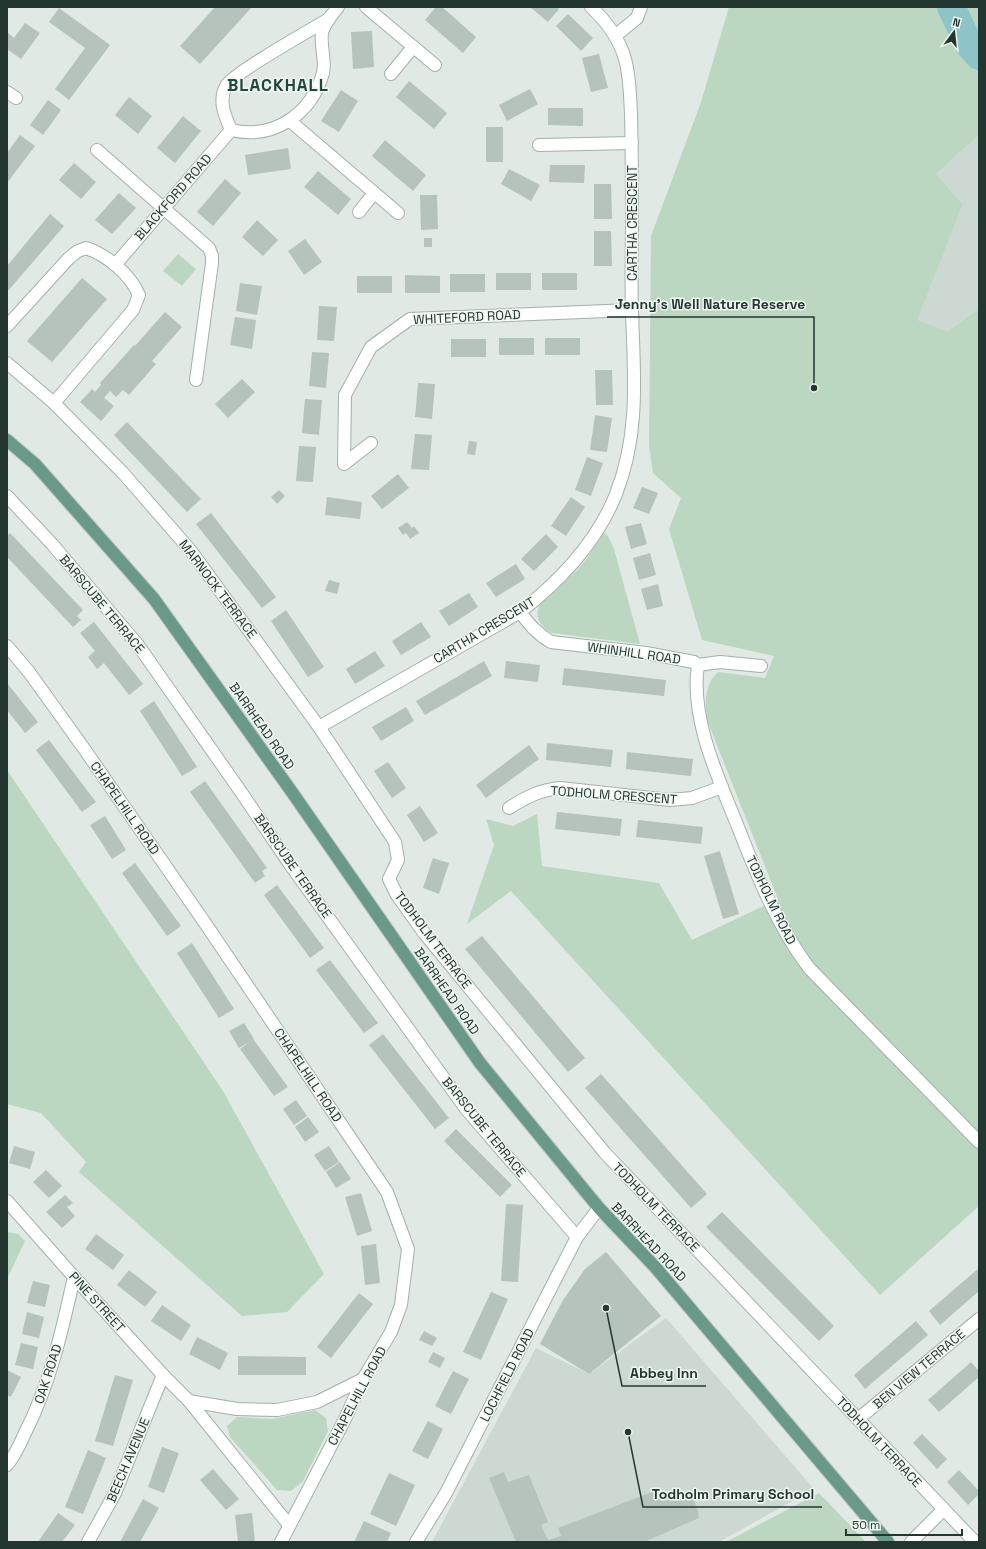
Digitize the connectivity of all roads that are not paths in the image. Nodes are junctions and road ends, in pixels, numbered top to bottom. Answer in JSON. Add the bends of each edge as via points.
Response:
{"nodes":[{"id":1,"x":338,"y":7,"type":"edge"},
{"id":2,"x":366,"y":7,"type":"edge"},
{"id":3,"x":591,"y":7,"type":"edge"},
{"id":4,"x":641,"y":7,"type":"edge"},
{"id":5,"x":329,"y":18,"type":"junction"},
{"id":6,"x":615,"y":36,"type":"junction"},
{"id":7,"x":413,"y":47,"type":"junction"},
{"id":8,"x":435,"y":65,"type":"dead end"},
{"id":9,"x":391,"y":74,"type":"dead end"},
{"id":10,"x":290,"y":120,"type":"junction"},
{"id":11,"x":231,"y":130,"type":"junction"},
{"id":12,"x":632,"y":144,"type":"junction"},
{"id":13,"x":539,"y":145,"type":"dead end"},
{"id":14,"x":97,"y":150,"type":"dead end"},
{"id":15,"x":374,"y":193,"type":"junction"},
{"id":16,"x":163,"y":208,"type":"junction"},
{"id":17,"x":359,"y":212,"type":"dead end"},
{"id":18,"x":398,"y":214,"type":"dead end"},
{"id":19,"x":115,"y":265,"type":"junction"},
{"id":20,"x":632,"y":310,"type":"junction"},
{"id":21,"x":7,"y":326,"type":"edge"},
{"id":22,"x":7,"y":363,"type":"edge"},
{"id":23,"x":196,"y":380,"type":"dead end"},
{"id":24,"x":54,"y":402,"type":"junction"},
{"id":25,"x":7,"y":440,"type":"edge"},
{"id":26,"x":370,"y":443,"type":"dead end"},
{"id":27,"x":7,"y":496,"type":"edge"},
{"id":28,"x":520,"y":612,"type":"junction"},
{"id":29,"x":7,"y":646,"type":"edge"},
{"id":30,"x":698,"y":665,"type":"junction"},
{"id":31,"x":761,"y":666,"type":"dead end"},
{"id":32,"x":319,"y":727,"type":"junction"},
{"id":33,"x":722,"y":787,"type":"junction"},
{"id":34,"x":509,"y":808,"type":"dead end"},
{"id":35,"x":395,"y":842,"type":"joint"},
{"id":36,"x":979,"y":1142,"type":"edge"},
{"id":37,"x":7,"y":1201,"type":"edge"},
{"id":38,"x":599,"y":1208,"type":"junction"},
{"id":39,"x":577,"y":1237,"type":"junction"},
{"id":40,"x":74,"y":1277,"type":"junction"},
{"id":41,"x":979,"y":1319,"type":"edge"},
{"id":42,"x":163,"y":1375,"type":"junction"},
{"id":43,"x":363,"y":1379,"type":"junction"},
{"id":44,"x":189,"y":1401,"type":"junction"},
{"id":45,"x":858,"y":1419,"type":"junction"},
{"id":46,"x":7,"y":1465,"type":"edge"},
{"id":47,"x":943,"y":1510,"type":"junction"},
{"id":48,"x":289,"y":1525,"type":"junction"},
{"id":49,"x":88,"y":1542,"type":"edge"},
{"id":50,"x":281,"y":1542,"type":"edge"},
{"id":51,"x":416,"y":1542,"type":"edge"},
{"id":52,"x":888,"y":1542,"type":"edge"},
{"id":53,"x":911,"y":1542,"type":"edge"},
{"id":54,"x":975,"y":1542,"type":"edge"}],
"edges":[{"from":1,"to":5,"type":"street"},
{"from":2,"to":7,"type":"street"},
{"from":3,"to":6,"type":"street","name":"CARTHA CRESCENT"},
{"from":4,"to":6,"type":"street","via":[[637,18]]},
{"from":5,"to":10,"type":"street","via":[[322,33],[323,72],[310,99]]},
{"from":5,"to":11,"type":"street","via":[[228,82],[222,99],[223,112]]},
{"from":6,"to":12,"type":"street","name":"CARTHA CRESCENT","via":[[628,72]]},
{"from":7,"to":8,"type":"street"},
{"from":7,"to":9,"type":"street"},
{"from":10,"to":11,"type":"street","via":[[264,132],[243,133]]},
{"from":10,"to":15,"type":"street"},
{"from":11,"to":16,"type":"street","name":"BLACKFORD ROAD"},
{"from":12,"to":13,"type":"street"},
{"from":12,"to":20,"type":"street","name":"CARTHA CRESCENT"},
{"from":14,"to":16,"type":"street"},
{"from":15,"to":17,"type":"street"},
{"from":15,"to":18,"type":"street"},
{"from":16,"to":19,"type":"street","name":"BLACKFORD ROAD"},
{"from":16,"to":23,"type":"street","via":[[209,248],[212,256]]},
{"from":19,"to":21,"type":"street","via":[[95,251],[86,248],[78,251]]},
{"from":19,"to":24,"type":"street","via":[[130,279],[139,295],[133,310]]},
{"from":20,"to":26,"type":"street","name":"WHITEFORD ROAD","via":[[410,319],[371,347],[344,395],[344,464]]},
{"from":20,"to":28,"type":"street","name":"CARTHA CRESCENT","via":[[634,414],[629,451],[617,493],[593,537],[574,562]]},
{"from":22,"to":24,"type":"street","name":"MARNOCK TERRACE"},
{"from":24,"to":32,"type":"street","name":"MARNOCK TERRACE","via":[[123,473],[191,551]]},
{"from":25,"to":38,"type":"main road","name":"BARRHEAD ROAD","via":[[35,464],[154,599],[480,1063]]},
{"from":27,"to":39,"type":"street","name":"BARSCUBE TERRACE","via":[[52,544],[138,645],[289,863],[466,1109]]},
{"from":28,"to":30,"type":"street","name":"WHINHILL ROAD","via":[[532,628],[551,642],[646,653],[694,662]]},
{"from":28,"to":32,"type":"street","name":"CARTHA CRESCENT"},
{"from":29,"to":43,"type":"street","name":"CHAPELHILL ROAD","via":[[90,756],[387,1192],[408,1249],[401,1306],[391,1332]]},
{"from":30,"to":31,"type":"street","name":"WHINHILL ROAD","via":[[720,662]]},
{"from":30,"to":33,"type":"street","name":"TODHOLM ROAD","via":[[699,710],[707,744]]},
{"from":32,"to":35,"type":"street","name":"MARNOCK TERRACE"},
{"from":33,"to":34,"type":"street","name":"TODHOLM CRESCENT","via":[[692,798],[670,800],[560,788],[531,795]]},
{"from":33,"to":36,"type":"street","name":"TODHOLM ROAD","via":[[763,888],[795,949],[824,984]]},
{"from":35,"to":45,"type":"street","name":"TODHOLM TERRACE","via":[[398,860],[389,879],[397,895],[429,939],[605,1153]]},
{"from":37,"to":40,"type":"street","name":"PINE STREET"},
{"from":38,"to":39,"type":"street","name":"LOCHFIELD ROAD"},
{"from":38,"to":52,"type":"main road","name":"BARRHEAD ROAD","via":[[656,1268]]},
{"from":39,"to":51,"type":"street","name":"LOCHFIELD ROAD","via":[[446,1493]]},
{"from":40,"to":42,"type":"street","name":"PINE STREET"},
{"from":40,"to":46,"type":"street","name":"OAK ROAD","via":[[50,1373],[36,1411]]},
{"from":41,"to":45,"type":"street","name":"BEN VIEW TERRACE"},
{"from":42,"to":44,"type":"street","name":"PINE STREET"},
{"from":42,"to":49,"type":"street","name":"BEECH AVENUE","via":[[115,1493]]},
{"from":43,"to":44,"type":"street","via":[[317,1402],[277,1410],[237,1409]]},
{"from":43,"to":48,"type":"street","name":"CHAPELHILL ROAD","via":[[345,1419]]},
{"from":44,"to":48,"type":"street","name":"PINE STREET"},
{"from":45,"to":47,"type":"street","name":"TODHOLM TERRACE"},
{"from":47,"to":53,"type":"street"},
{"from":47,"to":54,"type":"street","name":"TODHOLM TERRACE"},
{"from":48,"to":50,"type":"street","name":"CHAPELHILL ROAD"}]}
